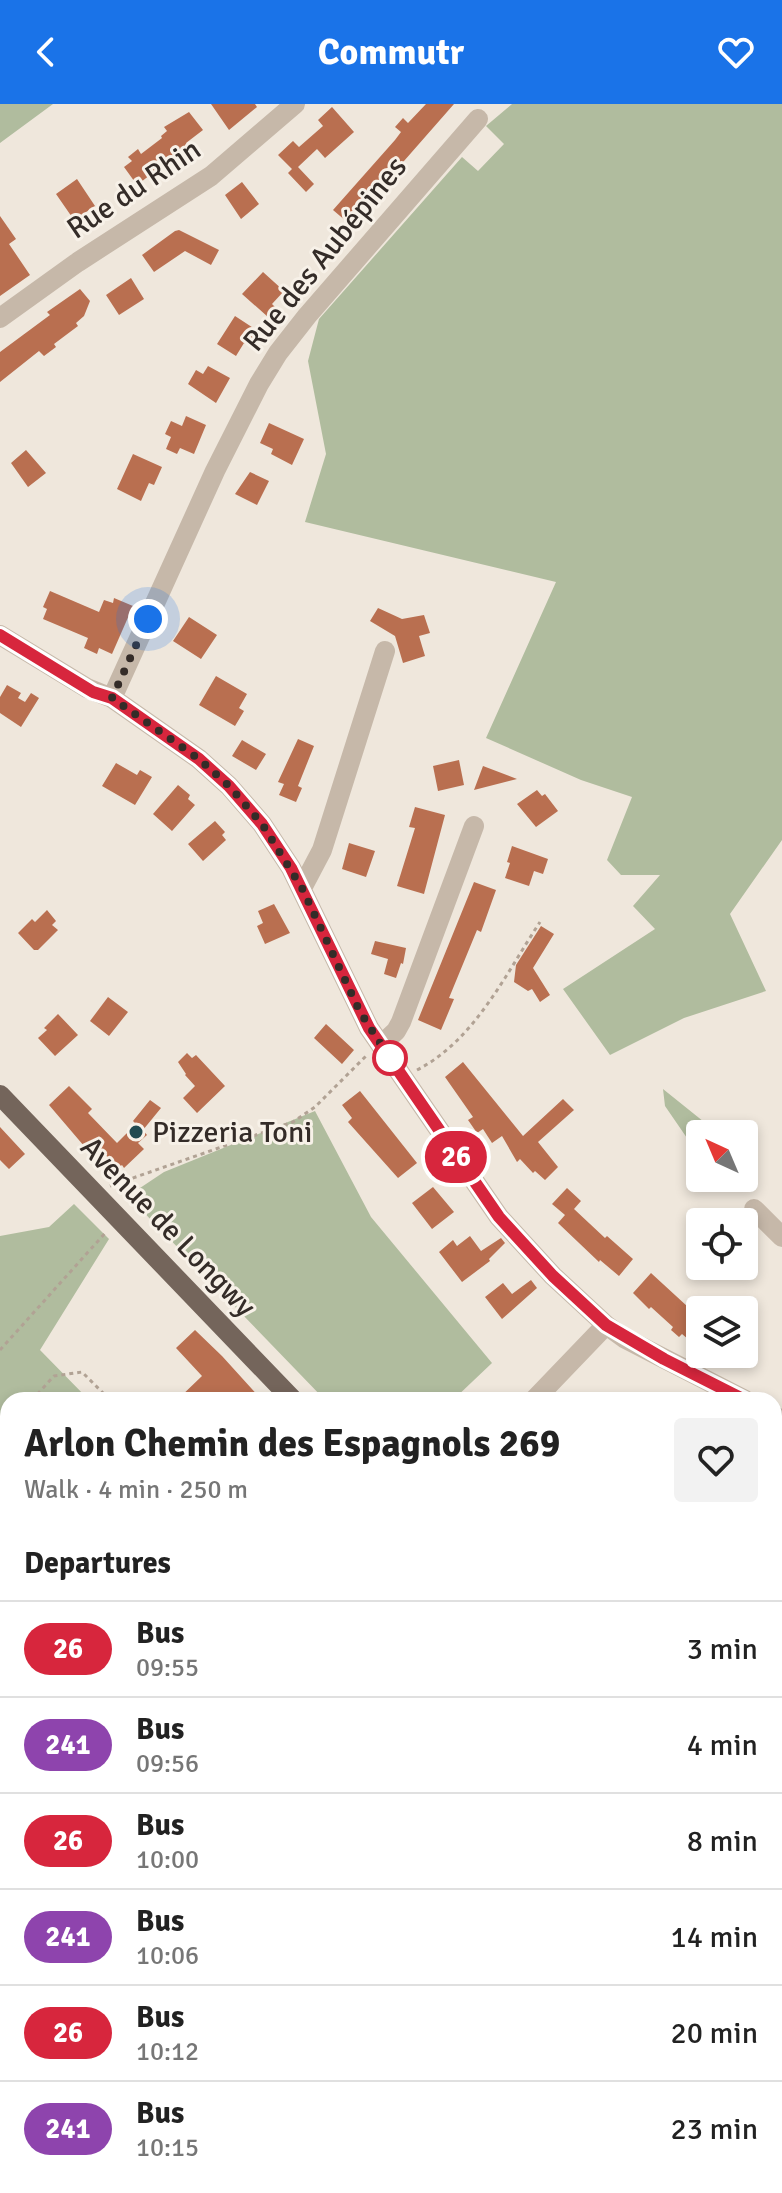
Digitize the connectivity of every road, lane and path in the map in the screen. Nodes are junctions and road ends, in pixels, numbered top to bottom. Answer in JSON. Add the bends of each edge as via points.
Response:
{"nodes":[{"id":1,"x":295,"y":104,"type":"edge"},
{"id":2,"x":478,"y":119,"type":"dead end"},
{"id":3,"x":0,"y":318,"type":"edge"},
{"id":4,"x":0,"y":635,"type":"edge"},
{"id":5,"x":385,"y":651,"type":"dead end"},
{"id":6,"x":112,"y":698,"type":"junction"},
{"id":7,"x":474,"y":826,"type":"dead end"},
{"id":8,"x":302,"y":888,"type":"junction"},
{"id":9,"x":540,"y":922,"type":"dead end"},
{"id":10,"x":381,"y":1045,"type":"junction"},
{"id":11,"x":403,"y":1077,"type":"junction"},
{"id":12,"x":0,"y":1095,"type":"edge"},
{"id":13,"x":98,"y":1197,"type":"junction"},
{"id":14,"x":758,"y":1213,"type":"edge"},
{"id":15,"x":118,"y":1219,"type":"junction"},
{"id":16,"x":782,"y":1237,"type":"edge"},
{"id":17,"x":606,"y":1325,"type":"junction"},
{"id":18,"x":0,"y":1350,"type":"edge"},
{"id":19,"x":39,"y":1392,"type":"edge"},
{"id":20,"x":102,"y":1392,"type":"edge"},
{"id":21,"x":285,"y":1392,"type":"edge"},
{"id":22,"x":542,"y":1392,"type":"edge"},
{"id":23,"x":729,"y":1392,"type":"edge"}],
"edges":[{"from":1,"to":3,"type":"street","name":"Rue du Rhin","via":[[211,176]]},
{"from":2,"to":6,"type":"street","name":"Rue des Aubépines","via":[[272,363],[215,471]]},
{"from":4,"to":6,"type":"street","via":[[93,692]]},
{"from":5,"to":8,"type":"street","via":[[322,850]]},
{"from":6,"to":8,"type":"street","via":[[229,786],[262,824]]},
{"from":7,"to":10,"type":"street","via":[[401,1022]]},
{"from":8,"to":10,"type":"street","via":[[352,997]]},
{"from":9,"to":11,"type":"path","via":[[472,1025],[441,1056]]},
{"from":10,"to":11,"type":"street"},
{"from":10,"to":13,"type":"path","via":[[293,1122],[112,1185]]},
{"from":11,"to":17,"type":"street","via":[[499,1217]]},
{"from":12,"to":13,"type":"main road","name":"Avenue de Longwy"},
{"from":13,"to":15,"type":"main road","name":"Avenue de Longwy"},
{"from":14,"to":16,"type":"street"},
{"from":15,"to":18,"type":"path"},
{"from":15,"to":21,"type":"main road","name":"Avenue de Longwy"},
{"from":17,"to":22,"type":"street"},
{"from":17,"to":23,"type":"street"},
{"from":19,"to":20,"type":"path","via":[[54,1376],[82,1372]]}]}
